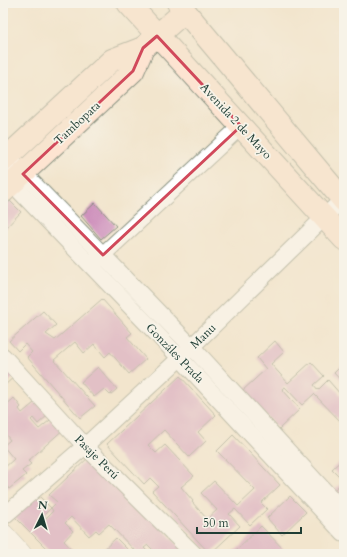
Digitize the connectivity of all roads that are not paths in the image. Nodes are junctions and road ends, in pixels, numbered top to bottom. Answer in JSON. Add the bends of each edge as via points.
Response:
{"nodes":[{"id":1,"x":128,"y":3,"type":"edge"},
{"id":2,"x":185,"y":6,"type":"edge"},
{"id":3,"x":150,"y":42,"type":"junction"},
{"id":4,"x":241,"y":126,"type":"junction"},
{"id":5,"x":8,"y":171,"type":"edge"},
{"id":6,"x":344,"y":200,"type":"edge"},
{"id":7,"x":325,"y":218,"type":"junction"},
{"id":8,"x":344,"y":238,"type":"edge"},
{"id":9,"x":103,"y":255,"type":"junction"},
{"id":10,"x":91,"y":266,"type":"junction"},
{"id":11,"x":192,"y":347,"type":"junction"},
{"id":12,"x":3,"y":356,"type":"edge"},
{"id":13,"x":180,"y":358,"type":"junction"},
{"id":14,"x":85,"y":446,"type":"junction"},
{"id":15,"x":344,"y":512,"type":"edge"},
{"id":16,"x":3,"y":516,"type":"edge"},
{"id":17,"x":3,"y":534,"type":"edge"},
{"id":18,"x":344,"y":534,"type":"edge"},
{"id":19,"x":22,"y":554,"type":"edge"},
{"id":20,"x":194,"y":554,"type":"edge"}],
"edges":[{"from":1,"to":3,"type":"main road","name":"Avenida 2 de Mayo"},
{"from":2,"to":3,"type":"main road","name":"Tambopata"},
{"from":2,"to":6,"type":"main road"},
{"from":3,"to":4,"type":"main road","name":"Avenida 2 de Mayo"},
{"from":3,"to":5,"type":"main road","name":"Tambopata","via":[[112,60]]},
{"from":4,"to":7,"type":"main road","name":"Avenida 2 de Mayo"},
{"from":4,"to":9,"type":"street"},
{"from":5,"to":9,"type":"street"},
{"from":5,"to":10,"type":"street","name":"Gonzáles Prada"},
{"from":6,"to":7,"type":"street","name":"Manu"},
{"from":7,"to":8,"type":"main road","name":"Avenida 2 de Mayo"},
{"from":7,"to":11,"type":"street","name":"Manu"},
{"from":9,"to":10,"type":"street"},
{"from":9,"to":11,"type":"street"},
{"from":10,"to":13,"type":"street","name":"Gonzáles Prada"},
{"from":11,"to":13,"type":"street","name":"Manu"},
{"from":11,"to":15,"type":"street"},
{"from":12,"to":14,"type":"street","name":"Pasaje Perú"},
{"from":13,"to":14,"type":"street","name":"Manu"},
{"from":13,"to":18,"type":"street","name":"Gonzáles Prada"},
{"from":14,"to":16,"type":"street","name":"Manu"},
{"from":14,"to":20,"type":"street","name":"Pasaje Perú"},
{"from":17,"to":19,"type":"street"}]}
